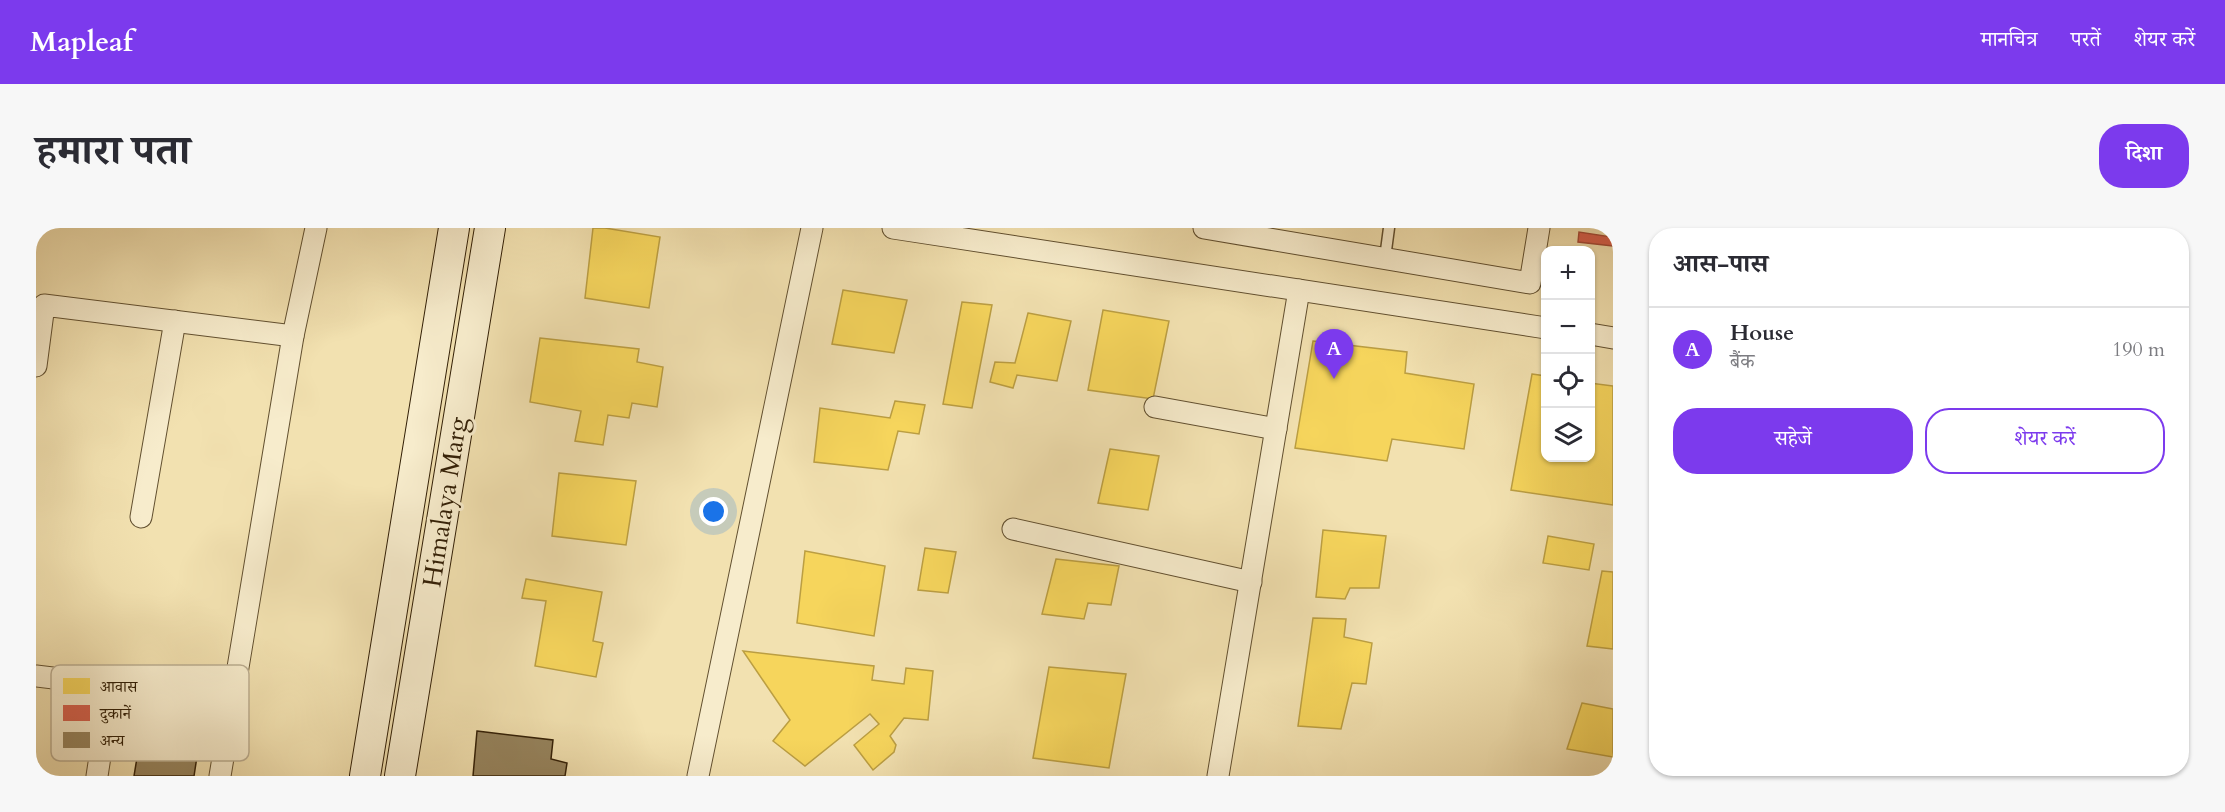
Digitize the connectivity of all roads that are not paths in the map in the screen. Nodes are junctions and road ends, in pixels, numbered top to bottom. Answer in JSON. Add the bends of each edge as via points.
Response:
{"nodes":[{"id":1,"x":316,"y":228,"type":"edge"},
{"id":2,"x":454,"y":228,"type":"edge"},
{"id":3,"x":490,"y":228,"type":"edge"},
{"id":4,"x":812,"y":228,"type":"edge"},
{"id":5,"x":893,"y":228,"type":"edge"},
{"id":6,"x":1204,"y":228,"type":"edge"},
{"id":7,"x":1389,"y":228,"type":"edge"},
{"id":8,"x":1539,"y":228,"type":"edge"},
{"id":9,"x":1385,"y":258,"type":"junction"},
{"id":10,"x":1299,"y":290,"type":"junction"},
{"id":11,"x":175,"y":321,"type":"junction"},
{"id":12,"x":1541,"y":327,"type":"edge"},
{"id":13,"x":1595,"y":335,"type":"edge"},
{"id":14,"x":293,"y":336,"type":"junction"},
{"id":15,"x":1613,"y":338,"type":"edge"},
{"id":16,"x":36,"y":366,"type":"edge"},
{"id":17,"x":1155,"y":407,"type":"dead end"},
{"id":18,"x":1276,"y":429,"type":"junction"},
{"id":19,"x":141,"y":517,"type":"dead end"},
{"id":20,"x":1013,"y":529,"type":"dead end"},
{"id":21,"x":1251,"y":582,"type":"junction"},
{"id":22,"x":239,"y":665,"type":"edge"},
{"id":23,"x":36,"y":676,"type":"edge"},
{"id":24,"x":51,"y":678,"type":"edge"},
{"id":25,"x":99,"y":761,"type":"edge"},
{"id":26,"x":223,"y":761,"type":"edge"},
{"id":27,"x":97,"y":776,"type":"edge"},
{"id":28,"x":220,"y":776,"type":"edge"},
{"id":29,"x":365,"y":776,"type":"edge"},
{"id":30,"x":400,"y":776,"type":"edge"},
{"id":31,"x":698,"y":776,"type":"edge"},
{"id":32,"x":1218,"y":776,"type":"edge"}],
"edges":[{"from":1,"to":14,"type":"street"},
{"from":2,"to":29,"type":"main road","name":"Himalaya Marg"},
{"from":3,"to":30,"type":"main road","name":"Himalaya Marg"},
{"from":4,"to":31,"type":"street"},
{"from":5,"to":10,"type":"street"},
{"from":6,"to":9,"type":"street"},
{"from":7,"to":9,"type":"lane"},
{"from":8,"to":9,"type":"street","via":[[1530,283]]},
{"from":10,"to":12,"type":"street"},
{"from":10,"to":18,"type":"street"},
{"from":11,"to":14,"type":"street"},
{"from":11,"to":16,"type":"street","via":[[44,305]]},
{"from":11,"to":19,"type":"street"},
{"from":13,"to":15,"type":"street"},
{"from":14,"to":22,"type":"street"},
{"from":17,"to":18,"type":"street"},
{"from":18,"to":21,"type":"street"},
{"from":20,"to":21,"type":"street"},
{"from":21,"to":32,"type":"street"},
{"from":23,"to":24,"type":"street"},
{"from":25,"to":27,"type":"street"},
{"from":26,"to":28,"type":"street"}]}
